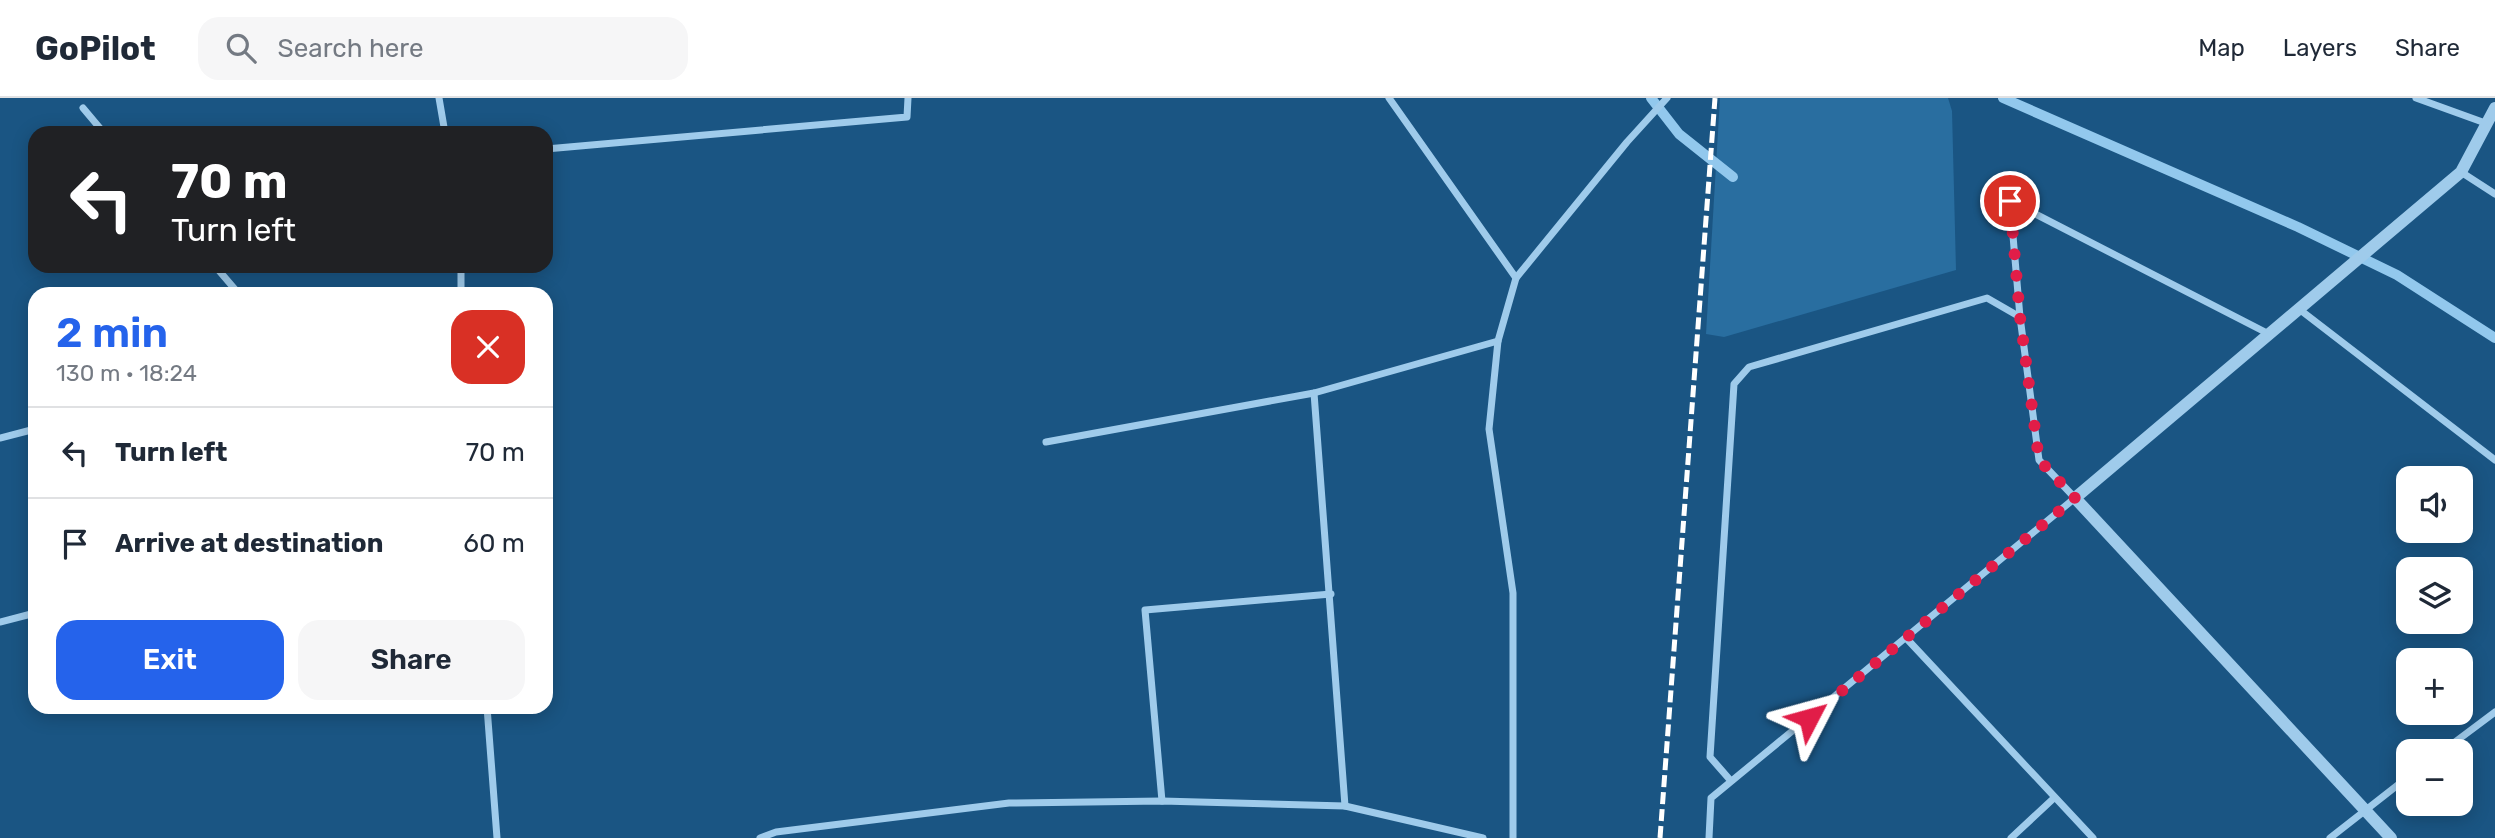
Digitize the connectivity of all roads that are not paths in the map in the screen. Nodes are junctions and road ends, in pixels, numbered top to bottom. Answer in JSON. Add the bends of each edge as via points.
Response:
{"nodes":[{"id":1,"x":439,"y":98,"type":"edge"},
{"id":2,"x":908,"y":98,"type":"edge"},
{"id":3,"x":1389,"y":98,"type":"edge"},
{"id":4,"x":1667,"y":98,"type":"edge"},
{"id":5,"x":2416,"y":98,"type":"edge"},
{"id":6,"x":83,"y":108,"type":"dead end"},
{"id":7,"x":2495,"y":108,"type":"edge"},
{"id":8,"x":2489,"y":125,"type":"junction"},
{"id":9,"x":98,"y":126,"type":"edge"},
{"id":10,"x":444,"y":126,"type":"edge"},
{"id":11,"x":553,"y":148,"type":"edge"},
{"id":12,"x":2461,"y":172,"type":"junction"},
{"id":13,"x":2495,"y":194,"type":"edge"},
{"id":14,"x":221,"y":273,"type":"edge"},
{"id":15,"x":1516,"y":278,"type":"junction"},
{"id":16,"x":233,"y":287,"type":"edge"},
{"id":17,"x":2299,"y":309,"type":"junction"},
{"id":18,"x":2020,"y":317,"type":"junction"},
{"id":19,"x":2269,"y":334,"type":"junction"},
{"id":20,"x":1499,"y":341,"type":"junction"},
{"id":21,"x":1314,"y":393,"type":"junction"},
{"id":22,"x":28,"y":431,"type":"edge"},
{"id":23,"x":0,"y":438,"type":"edge"},
{"id":24,"x":1046,"y":442,"type":"dead end"},
{"id":25,"x":2495,"y":460,"type":"edge"},
{"id":26,"x":2075,"y":498,"type":"junction"},
{"id":27,"x":1331,"y":594,"type":"junction"},
{"id":28,"x":28,"y":614,"type":"edge"},
{"id":29,"x":0,"y":622,"type":"edge"},
{"id":30,"x":1907,"y":639,"type":"junction"},
{"id":31,"x":2495,"y":712,"type":"edge"},
{"id":32,"x":488,"y":714,"type":"edge"},
{"id":33,"x":2459,"y":739,"type":"edge"},
{"id":34,"x":1731,"y":782,"type":"junction"},
{"id":35,"x":2396,"y":786,"type":"edge"},
{"id":36,"x":2054,"y":798,"type":"junction"},
{"id":37,"x":1162,"y":801,"type":"junction"},
{"id":38,"x":1345,"y":806,"type":"junction"},
{"id":39,"x":2367,"y":808,"type":"junction"},
{"id":40,"x":497,"y":838,"type":"edge"},
{"id":41,"x":760,"y":838,"type":"edge"},
{"id":42,"x":1483,"y":838,"type":"edge"},
{"id":43,"x":1513,"y":838,"type":"edge"},
{"id":44,"x":1709,"y":838,"type":"edge"},
{"id":45,"x":2011,"y":838,"type":"edge"},
{"id":46,"x":2093,"y":838,"type":"edge"},
{"id":47,"x":2330,"y":838,"type":"edge"},
{"id":48,"x":2391,"y":838,"type":"edge"}],
"edges":[{"from":1,"to":10,"type":"street"},
{"from":2,"to":11,"type":"street","via":[[907,117]]},
{"from":3,"to":15,"type":"street"},
{"from":4,"to":15,"type":"street"},
{"from":5,"to":8,"type":"street"},
{"from":6,"to":9,"type":"street"},
{"from":7,"to":8,"type":"street"},
{"from":8,"to":12,"type":"street"},
{"from":12,"to":13,"type":"street"},
{"from":12,"to":17,"type":"street"},
{"from":14,"to":16,"type":"street"},
{"from":15,"to":20,"type":"street"},
{"from":17,"to":19,"type":"street"},
{"from":17,"to":25,"type":"street"},
{"from":18,"to":19,"type":"street","via":[[2010,201]]},
{"from":18,"to":26,"type":"street","via":[[2039,460]]},
{"from":18,"to":34,"type":"street","via":[[1987,298],[1749,367],[1734,384],[1710,757]]},
{"from":19,"to":26,"type":"street"},
{"from":20,"to":21,"type":"street"},
{"from":20,"to":43,"type":"street","via":[[1489,429],[1513,593]]},
{"from":21,"to":24,"type":"street"},
{"from":21,"to":27,"type":"street"},
{"from":22,"to":23,"type":"street"},
{"from":26,"to":30,"type":"street"},
{"from":26,"to":39,"type":"street"},
{"from":27,"to":37,"type":"street","via":[[1145,610]]},
{"from":27,"to":38,"type":"street"},
{"from":28,"to":29,"type":"street"},
{"from":30,"to":34,"type":"street"},
{"from":30,"to":36,"type":"street"},
{"from":31,"to":33,"type":"street"},
{"from":32,"to":40,"type":"street"},
{"from":34,"to":44,"type":"street","via":[[1711,798]]},
{"from":35,"to":39,"type":"street"},
{"from":36,"to":45,"type":"street"},
{"from":36,"to":46,"type":"street"},
{"from":37,"to":38,"type":"street"},
{"from":37,"to":41,"type":"street","via":[[1009,803],[776,832]]},
{"from":38,"to":42,"type":"street"},
{"from":39,"to":47,"type":"street"},
{"from":39,"to":48,"type":"street"}]}
